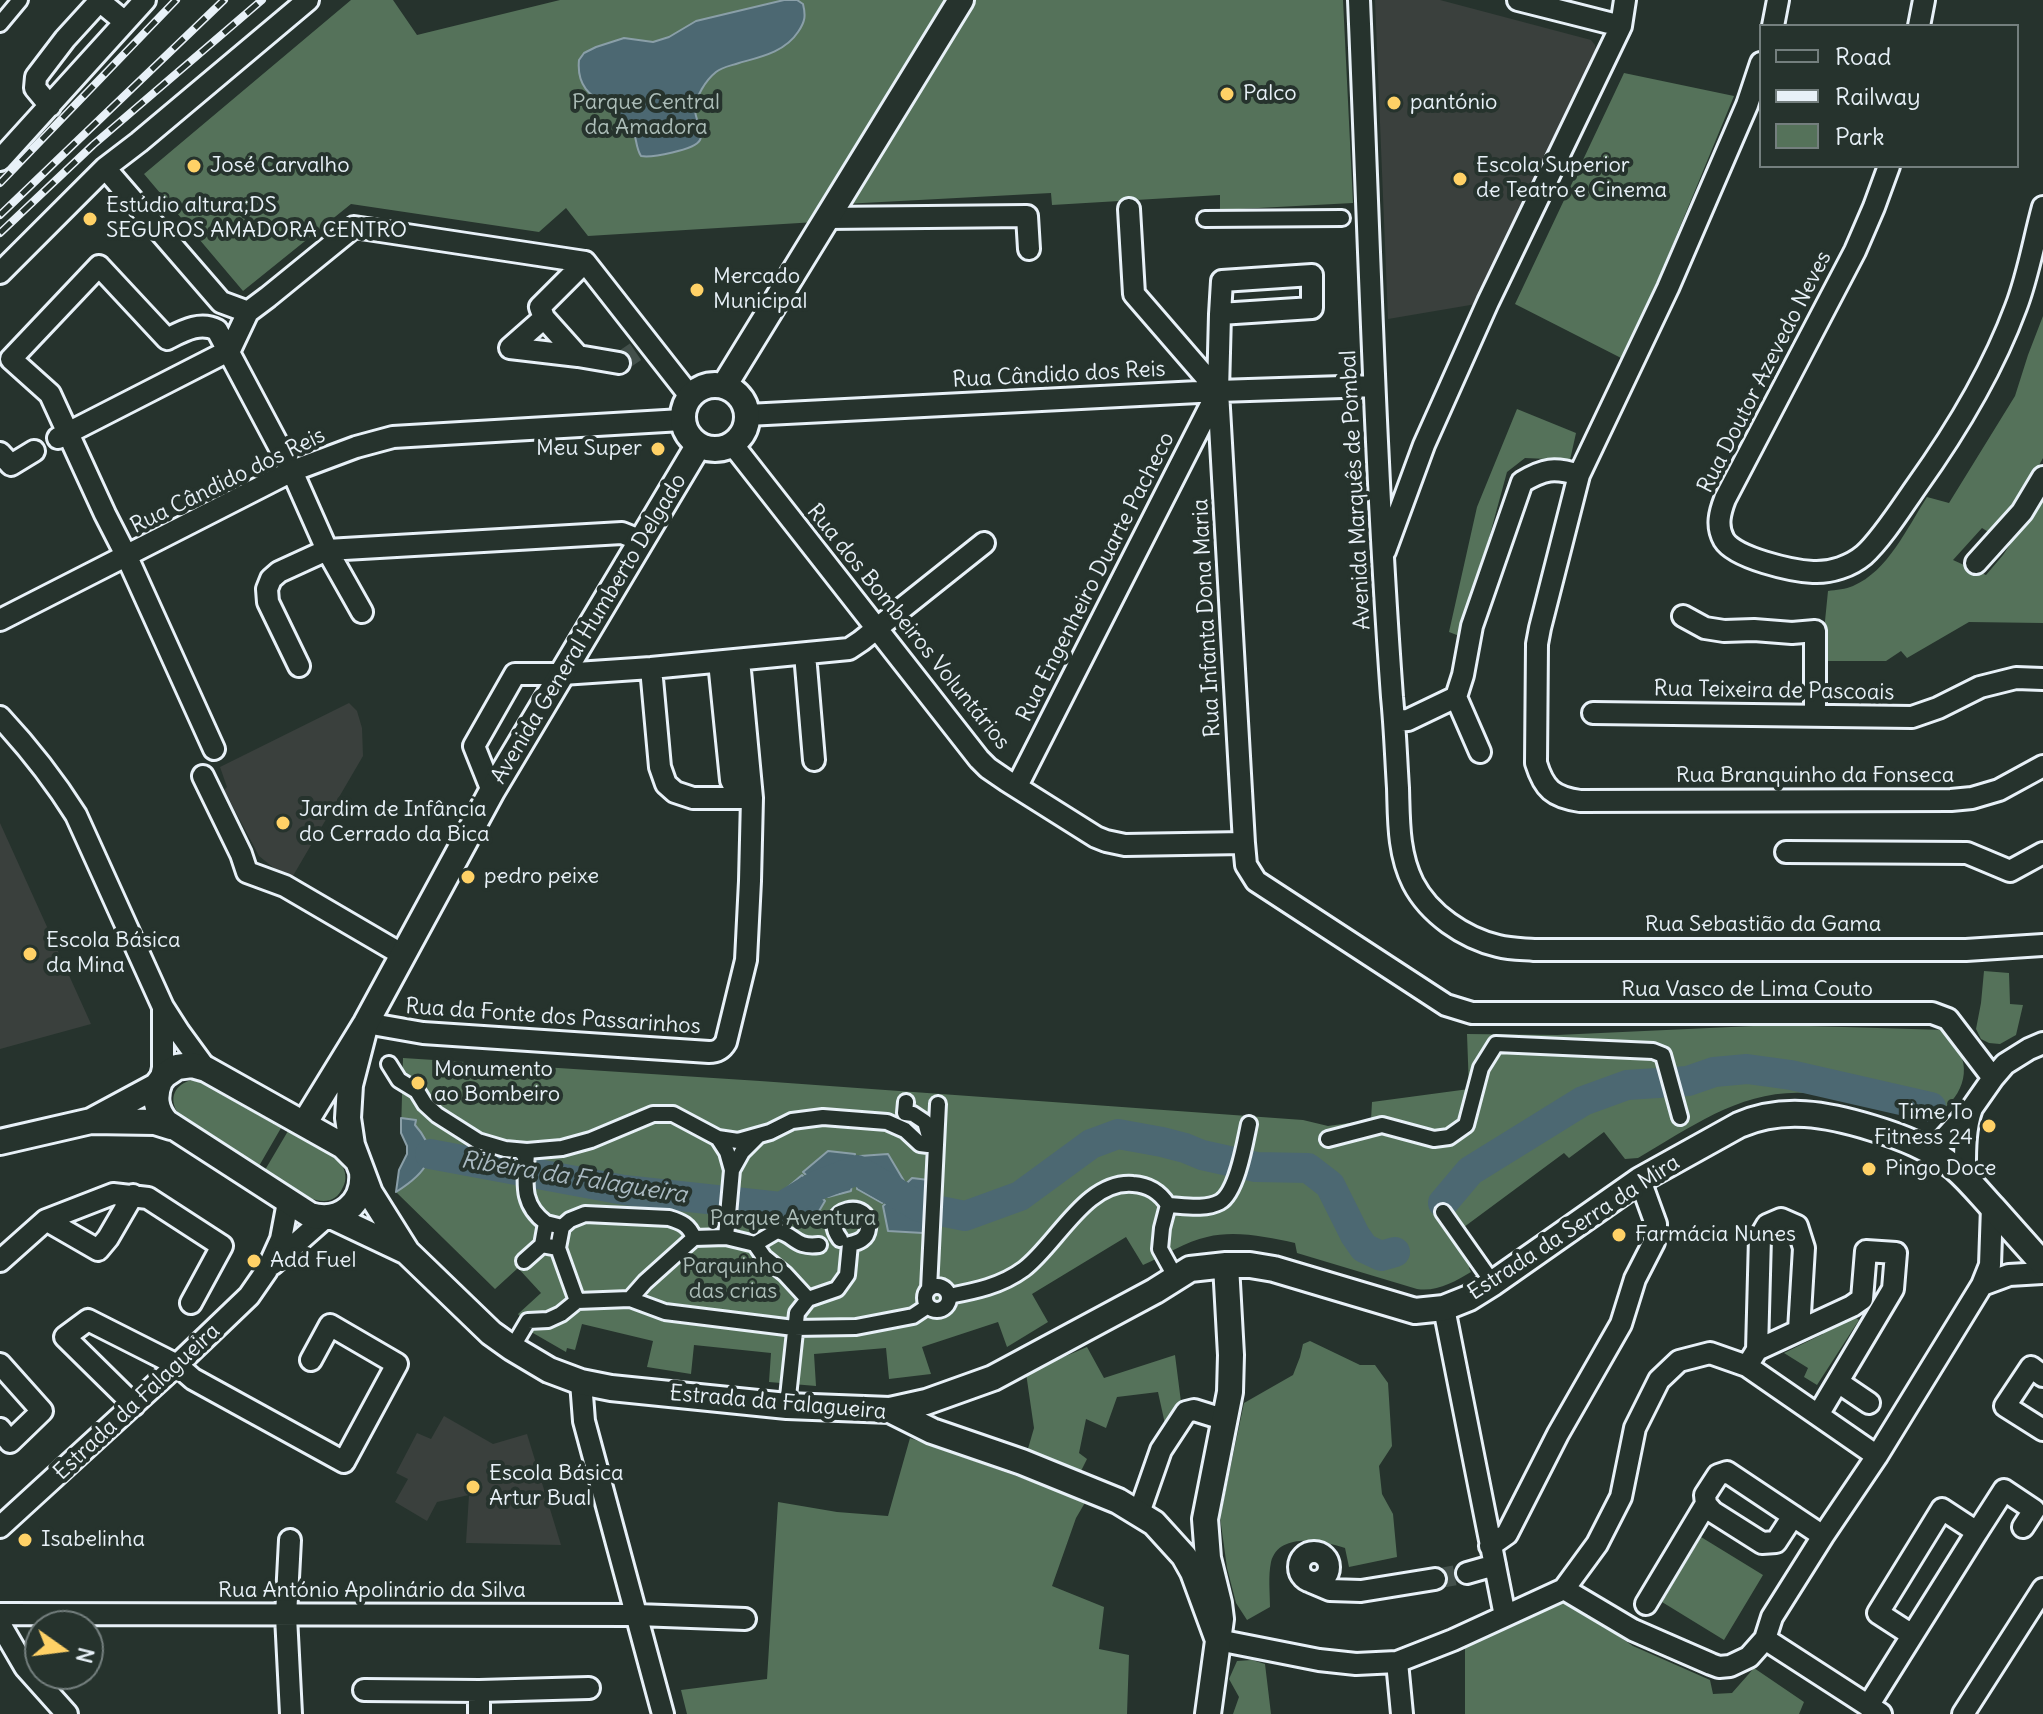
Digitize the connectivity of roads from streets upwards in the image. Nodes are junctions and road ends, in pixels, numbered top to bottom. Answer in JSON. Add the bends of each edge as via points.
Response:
{"nodes":[{"id":1,"x":20,"y":0,"type":"edge"},
{"id":2,"x":145,"y":0,"type":"edge"},
{"id":3,"x":308,"y":0,"type":"edge"},
{"id":4,"x":961,"y":0,"type":"edge"},
{"id":5,"x":1359,"y":0,"type":"edge"},
{"id":6,"x":1518,"y":0,"type":"edge"},
{"id":7,"x":1625,"y":0,"type":"edge"},
{"id":8,"x":1778,"y":0,"type":"edge"},
{"id":9,"x":1924,"y":0,"type":"edge"},
{"id":10,"x":125,"y":22,"type":"junction"},
{"id":11,"x":0,"y":24,"type":"edge"},
{"id":12,"x":1773,"y":24,"type":"edge"},
{"id":13,"x":1919,"y":24,"type":"edge"},
{"id":14,"x":1621,"y":26,"type":"junction"},
{"id":15,"x":1759,"y":69,"type":"edge"},
{"id":16,"x":50,"y":106,"type":"junction"},
{"id":17,"x":0,"y":160,"type":"edge"},
{"id":18,"x":105,"y":168,"type":"junction"},
{"id":19,"x":1888,"y":168,"type":"edge"},
{"id":20,"x":2043,"y":207,"type":"edge"},
{"id":21,"x":1129,"y":209,"type":"dead end"},
{"id":22,"x":826,"y":218,"type":"junction"},
{"id":23,"x":1342,"y":218,"type":"dead end"},
{"id":24,"x":1205,"y":219,"type":"dead end"},
{"id":25,"x":1029,"y":249,"type":"dead end"},
{"id":26,"x":585,"y":262,"type":"junction"},
{"id":27,"x":0,"y":273,"type":"edge"},
{"id":28,"x":213,"y":293,"type":"junction"},
{"id":29,"x":248,"y":312,"type":"junction"},
{"id":30,"x":1220,"y":314,"type":"dead end"},
{"id":31,"x":544,"y":318,"type":"junction"},
{"id":32,"x":207,"y":325,"type":"junction"},
{"id":33,"x":230,"y":350,"type":"junction"},
{"id":34,"x":578,"y":356,"type":"junction"},
{"id":35,"x":619,"y":363,"type":"tunnel mouth"},
{"id":36,"x":724,"y":386,"type":"junction"},
{"id":37,"x":1373,"y":386,"type":"junction"},
{"id":38,"x":1218,"y":391,"type":"junction"},
{"id":39,"x":690,"y":396,"type":"junction"},
{"id":40,"x":747,"y":415,"type":"junction"},
{"id":41,"x":682,"y":420,"type":"junction"},
{"id":42,"x":62,"y":436,"type":"junction"},
{"id":43,"x":733,"y":445,"type":"junction"},
{"id":44,"x":698,"y":446,"type":"junction"},
{"id":45,"x":34,"y":451,"type":"dead end"},
{"id":46,"x":0,"y":453,"type":"edge"},
{"id":47,"x":292,"y":471,"type":"junction"},
{"id":48,"x":1579,"y":475,"type":"junction"},
{"id":49,"x":2043,"y":477,"type":"edge"},
{"id":50,"x":642,"y":541,"type":"junction"},
{"id":51,"x":984,"y":543,"type":"dead end"},
{"id":52,"x":327,"y":550,"type":"junction"},
{"id":53,"x":127,"y":557,"type":"junction"},
{"id":54,"x":1382,"y":559,"type":"junction"},
{"id":55,"x":1976,"y":563,"type":"dead end"},
{"id":56,"x":362,"y":612,"type":"dead end"},
{"id":57,"x":1683,"y":616,"type":"dead end"},
{"id":58,"x":0,"y":620,"type":"edge"},
{"id":59,"x":876,"y":629,"type":"junction"},
{"id":60,"x":805,"y":654,"type":"junction"},
{"id":61,"x":729,"y":661,"type":"junction"},
{"id":62,"x":299,"y":666,"type":"dead end"},
{"id":63,"x":651,"y":668,"type":"junction"},
{"id":64,"x":562,"y":674,"type":"junction"},
{"id":65,"x":2043,"y":679,"type":"edge"},
{"id":66,"x":1456,"y":697,"type":"junction"},
{"id":67,"x":1593,"y":713,"type":"dead end"},
{"id":68,"x":1815,"y":715,"type":"junction"},
{"id":69,"x":0,"y":717,"type":"edge"},
{"id":70,"x":1394,"y":721,"type":"junction"},
{"id":71,"x":214,"y":749,"type":"dead end"},
{"id":72,"x":1480,"y":752,"type":"dead end"},
{"id":73,"x":814,"y":760,"type":"dead end"},
{"id":74,"x":2043,"y":766,"type":"edge"},
{"id":75,"x":203,"y":776,"type":"dead end"},
{"id":76,"x":1017,"y":786,"type":"junction"},
{"id":77,"x":492,"y":791,"type":"junction"},
{"id":78,"x":752,"y":798,"type":"junction"},
{"id":79,"x":1244,"y":843,"type":"junction"},
{"id":80,"x":1786,"y":852,"type":"dead end"},
{"id":81,"x":2043,"y":853,"type":"edge"},
{"id":82,"x":1483,"y":941,"type":"joint"},
{"id":83,"x":2043,"y":945,"type":"edge"},
{"id":84,"x":403,"y":955,"type":"junction"},
{"id":85,"x":163,"y":1007,"type":"junction"},
{"id":86,"x":366,"y":1023,"type":"junction"},
{"id":87,"x":2043,"y":1043,"type":"edge"},
{"id":88,"x":389,"y":1064,"type":"dead end"},
{"id":89,"x":206,"y":1069,"type":"junction"},
{"id":90,"x":1993,"y":1078,"type":"junction"},
{"id":91,"x":160,"y":1081,"type":"junction"},
{"id":92,"x":906,"y":1102,"type":"dead end"},
{"id":93,"x":938,"y":1104,"type":"dead end"},
{"id":94,"x":1972,"y":1108,"type":"junction"},
{"id":95,"x":1680,"y":1117,"type":"dead end"},
{"id":96,"x":91,"y":1121,"type":"junction"},
{"id":97,"x":304,"y":1124,"type":"junction"},
{"id":98,"x":1249,"y":1124,"type":"dead end"},
{"id":99,"x":171,"y":1127,"type":"junction"},
{"id":100,"x":758,"y":1136,"type":"junction"},
{"id":101,"x":718,"y":1138,"type":"junction"},
{"id":102,"x":1328,"y":1139,"type":"dead end"},
{"id":103,"x":0,"y":1142,"type":"edge"},
{"id":104,"x":1932,"y":1152,"type":"junction"},
{"id":105,"x":527,"y":1154,"type":"junction"},
{"id":106,"x":360,"y":1166,"type":"junction"},
{"id":107,"x":732,"y":1170,"type":"junction"},
{"id":108,"x":1965,"y":1178,"type":"junction"},
{"id":109,"x":1640,"y":1180,"type":"junction"},
{"id":110,"x":133,"y":1195,"type":"junction"},
{"id":111,"x":288,"y":1202,"type":"junction"},
{"id":112,"x":1168,"y":1205,"type":"junction"},
{"id":113,"x":1992,"y":1207,"type":"junction"},
{"id":114,"x":1443,"y":1212,"type":"dead end"},
{"id":115,"x":329,"y":1218,"type":"junction"},
{"id":116,"x":46,"y":1220,"type":"junction"},
{"id":117,"x":546,"y":1223,"type":"junction"},
{"id":118,"x":562,"y":1227,"type":"junction"},
{"id":119,"x":726,"y":1237,"type":"junction"},
{"id":120,"x":694,"y":1238,"type":"junction"},
{"id":121,"x":840,"y":1239,"type":"dead end"},
{"id":122,"x":755,"y":1244,"type":"junction"},
{"id":123,"x":542,"y":1245,"type":"junction"},
{"id":124,"x":819,"y":1245,"type":"dead end"},
{"id":125,"x":558,"y":1248,"type":"junction"},
{"id":126,"x":407,"y":1252,"type":"junction"},
{"id":127,"x":0,"y":1261,"type":"edge"},
{"id":128,"x":524,"y":1261,"type":"dead end"},
{"id":129,"x":2043,"y":1264,"type":"edge"},
{"id":130,"x":1226,"y":1265,"type":"junction"},
{"id":131,"x":267,"y":1270,"type":"junction"},
{"id":132,"x":2043,"y":1273,"type":"edge"},
{"id":133,"x":1176,"y":1278,"type":"junction"},
{"id":134,"x":1493,"y":1283,"type":"junction"},
{"id":135,"x":1982,"y":1285,"type":"junction"},
{"id":136,"x":929,"y":1289,"type":"junction"},
{"id":137,"x":949,"y":1296,"type":"junction"},
{"id":138,"x":630,"y":1299,"type":"junction"},
{"id":139,"x":808,"y":1299,"type":"junction"},
{"id":140,"x":577,"y":1301,"type":"junction"},
{"id":141,"x":191,"y":1303,"type":"dead end"},
{"id":142,"x":928,"y":1306,"type":"junction"},
{"id":143,"x":1444,"y":1308,"type":"junction"},
{"id":144,"x":794,"y":1328,"type":"junction"},
{"id":145,"x":1799,"y":1330,"type":"junction"},
{"id":146,"x":512,"y":1348,"type":"junction"},
{"id":147,"x":1752,"y":1358,"type":"junction"},
{"id":148,"x":311,"y":1360,"type":"dead end"},
{"id":149,"x":0,"y":1364,"type":"edge"},
{"id":150,"x":177,"y":1365,"type":"junction"},
{"id":151,"x":2043,"y":1376,"type":"edge"},
{"id":152,"x":581,"y":1382,"type":"junction"},
{"id":153,"x":1838,"y":1382,"type":"junction"},
{"id":154,"x":1869,"y":1403,"type":"dead end"},
{"id":155,"x":134,"y":1405,"type":"junction"},
{"id":156,"x":787,"y":1406,"type":"junction"},
{"id":157,"x":890,"y":1410,"type":"junction"},
{"id":158,"x":1818,"y":1415,"type":"junction"},
{"id":159,"x":1226,"y":1420,"type":"junction"},
{"id":160,"x":0,"y":1429,"type":"edge"},
{"id":161,"x":2043,"y":1430,"type":"edge"},
{"id":162,"x":1877,"y":1456,"type":"junction"},
{"id":163,"x":1706,"y":1504,"type":"junction"},
{"id":164,"x":1139,"y":1513,"type":"junction"},
{"id":165,"x":1793,"y":1516,"type":"junction"},
{"id":166,"x":1,"y":1524,"type":"edge"},
{"id":167,"x":2023,"y":1527,"type":"dead end"},
{"id":168,"x":1977,"y":1532,"type":"junction"},
{"id":169,"x":1823,"y":1536,"type":"junction"},
{"id":170,"x":290,"y":1540,"type":"dead end"},
{"id":171,"x":1493,"y":1556,"type":"junction"},
{"id":172,"x":1198,"y":1560,"type":"junction"},
{"id":173,"x":1467,"y":1573,"type":"tunnel mouth"},
{"id":174,"x":1435,"y":1579,"type":"tunnel mouth"},
{"id":175,"x":1311,"y":1582,"type":"dead end"},
{"id":176,"x":1564,"y":1589,"type":"junction"},
{"id":177,"x":2043,"y":1589,"type":"edge"},
{"id":178,"x":1646,"y":1604,"type":"dead end"},
{"id":179,"x":0,"y":1614,"type":"edge"},
{"id":180,"x":637,"y":1615,"type":"junction"},
{"id":181,"x":286,"y":1616,"type":"junction"},
{"id":182,"x":1505,"y":1616,"type":"junction"},
{"id":183,"x":745,"y":1619,"type":"dead end"},
{"id":184,"x":0,"y":1624,"type":"edge"},
{"id":185,"x":1912,"y":1635,"type":"junction"},
{"id":186,"x":1765,"y":1639,"type":"junction"},
{"id":187,"x":1218,"y":1640,"type":"junction"},
{"id":188,"x":1397,"y":1662,"type":"junction"},
{"id":189,"x":589,"y":1688,"type":"dead end"},
{"id":190,"x":364,"y":1690,"type":"dead end"},
{"id":191,"x":479,"y":1691,"type":"junction"},
{"id":192,"x":1874,"y":1710,"type":"edge"},
{"id":193,"x":67,"y":1714,"type":"edge"},
{"id":194,"x":291,"y":1714,"type":"edge"},
{"id":195,"x":479,"y":1714,"type":"edge"},
{"id":196,"x":663,"y":1714,"type":"edge"},
{"id":197,"x":1208,"y":1714,"type":"edge"},
{"id":198,"x":1402,"y":1714,"type":"edge"},
{"id":199,"x":1963,"y":1714,"type":"edge"}],
"edges":[{"from":1,"to":11,"type":"street"},
{"from":2,"to":10,"type":"street"},
{"from":3,"to":18,"type":"street"},
{"from":4,"to":22,"type":"street"},
{"from":5,"to":37,"type":"street","name":"Avenida Marquês de Pombal"},
{"from":6,"to":14,"type":"street"},
{"from":7,"to":14,"type":"street"},
{"from":8,"to":12,"type":"street"},
{"from":9,"to":13,"type":"street"},
{"from":10,"to":16,"type":"street"},
{"from":10,"to":16,"type":"street","via":[[103,4],[96,5],[65,39],[36,77],[35,88]]},
{"from":14,"to":54,"type":"street","via":[[1488,302],[1424,445]]},
{"from":15,"to":48,"type":"street","via":[[1674,274]]},
{"from":16,"to":17,"type":"street"},
{"from":18,"to":27,"type":"street"},
{"from":18,"to":28,"type":"street"},
{"from":19,"to":20,"type":"street","name":"Rua Doutor Azevedo Neves","via":[[1855,251],[1719,514],[1724,541],[1764,562],[1814,572],[1844,567],[1865,554],[1896,516],[1984,379],[2017,306]]},
{"from":21,"to":38,"type":"street","via":[[1134,294]]},
{"from":22,"to":25,"type":"street","via":[[1027,216]]},
{"from":22,"to":36,"type":"street"},
{"from":23,"to":24,"type":"street"},
{"from":26,"to":29,"type":"street","via":[[354,227]]},
{"from":26,"to":31,"type":"street","via":[[540,307]]},
{"from":26,"to":39,"type":"street","via":[[643,347]]},
{"from":28,"to":29,"type":"street","via":[[221,302]]},
{"from":28,"to":32,"type":"street"},
{"from":29,"to":33,"type":"street"},
{"from":30,"to":38,"type":"street","name":"Rua Infanta Dona Maria"},
{"from":31,"to":34,"type":"street"},
{"from":31,"to":34,"type":"street","via":[[510,348]]},
{"from":32,"to":33,"type":"street"},
{"from":32,"to":42,"type":"street","via":[[167,339],[99,266],[11,359],[50,394]]},
{"from":33,"to":42,"type":"street"},
{"from":33,"to":47,"type":"street"},
{"from":34,"to":35,"type":"street"},
{"from":36,"to":39,"type":"street","via":[[706,386]]},
{"from":36,"to":40,"type":"street","via":[[740,397]]},
{"from":37,"to":38,"type":"street","name":"Rua Cândido dos Reis"},
{"from":37,"to":54,"type":"street","name":"Avenida Marquês de Pombal"},
{"from":38,"to":40,"type":"street","name":"Rua Cândido dos Reis"},
{"from":38,"to":76,"type":"street","name":"Rua Engenheiro Duarte Pacheco"},
{"from":38,"to":79,"type":"street","name":"Rua Infanta Dona Maria"},
{"from":39,"to":41,"type":"street"},
{"from":40,"to":43,"type":"street","via":[[744,432]]},
{"from":41,"to":44,"type":"street"},
{"from":41,"to":47,"type":"street","name":"Rua Cândido dos Reis","via":[[393,437]]},
{"from":42,"to":53,"type":"street"},
{"from":43,"to":44,"type":"street","via":[[715,450]]},
{"from":43,"to":59,"type":"street","name":"Rua dos Bombeiros Voluntários"},
{"from":44,"to":50,"type":"street","name":"Avenida General Humberto Delgado"},
{"from":45,"to":46,"type":"street","via":[[11,465]]},
{"from":47,"to":52,"type":"street"},
{"from":47,"to":53,"type":"street","name":"Rua Cândido dos Reis"},
{"from":48,"to":66,"type":"street","via":[[1543,470],[1522,482],[1472,626]]},
{"from":48,"to":74,"type":"street","name":"Rua Branquinho da Fonseca","via":[[1537,644],[1536,763],[1543,783],[1560,797],[1951,800],[1999,790]]},
{"from":49,"to":55,"type":"street","via":[[2022,512]]},
{"from":50,"to":52,"type":"street","via":[[622,533]]},
{"from":50,"to":64,"type":"street","name":"Avenida General Humberto Delgado"},
{"from":51,"to":59,"type":"street"},
{"from":52,"to":56,"type":"street"},
{"from":52,"to":62,"type":"street","via":[[279,572],[267,589],[268,602]]},
{"from":53,"to":58,"type":"street","name":"Rua Cândido dos Reis"},
{"from":53,"to":71,"type":"street"},
{"from":54,"to":70,"type":"street","name":"Avenida Marquês de Pombal"},
{"from":57,"to":68,"type":"street","via":[[1724,631],[1815,631]]},
{"from":59,"to":60,"type":"street","via":[[849,649]]},
{"from":59,"to":76,"type":"street","name":"Rua dos Bombeiros Voluntários","via":[[979,759]]},
{"from":60,"to":61,"type":"street"},
{"from":60,"to":73,"type":"street"},
{"from":61,"to":63,"type":"street"},
{"from":61,"to":78,"type":"street","name":"Rua da Fonte dos Passarinhos"},
{"from":63,"to":64,"type":"street"},
{"from":63,"to":78,"type":"street","via":[[666,784],[693,798]]},
{"from":64,"to":77,"type":"street","name":"Avenida General Humberto Delgado"},
{"from":64,"to":77,"type":"street","via":[[515,674],[474,746]]},
{"from":65,"to":68,"type":"street","name":"Rua Teixeira de Pascoais","via":[[2016,678],[1980,687],[1912,717]]},
{"from":66,"to":70,"type":"street","via":[[1408,720]]},
{"from":66,"to":72,"type":"street"},
{"from":67,"to":68,"type":"street","name":"Rua Teixeira de Pascoais"},
{"from":69,"to":85,"type":"street","via":[[76,815]]},
{"from":70,"to":82,"type":"street","name":"Avenida Marquês de Pombal","via":[[1405,863],[1423,898],[1439,915]]},
{"from":75,"to":84,"type":"street","via":[[247,872],[285,886]]},
{"from":76,"to":79,"type":"street","name":"Rua dos Bombeiros Voluntários","via":[[1106,841]]},
{"from":77,"to":84,"type":"street","name":"Avenida General Humberto Delgado"},
{"from":78,"to":86,"type":"street","name":"Rua da Fonte dos Passarinhos","via":[[746,960],[726,1042],[717,1051],[423,1033]]},
{"from":79,"to":90,"type":"street","name":"Rua Vasco de Lima Couto","via":[[1246,865],[1256,881],[1446,1005],[1472,1013],[1932,1013],[1948,1019]]},
{"from":80,"to":81,"type":"street","via":[[1967,853],[2010,871]]},
{"from":82,"to":83,"type":"street","name":"Rua Sebastião da Gama","via":[[1534,950],[1966,950]]},
{"from":84,"to":86,"type":"street","name":"Avenida General Humberto Delgado"},
{"from":85,"to":89,"type":"street"},
{"from":85,"to":91,"type":"street"},
{"from":86,"to":97,"type":"street","name":"Avenida General Humberto Delgado"},
{"from":86,"to":106,"type":"street","name":"Avenida General Humberto Delgado","via":[[348,1103],[349,1132]]},
{"from":87,"to":90,"type":"street","via":[[2005,1064]]},
{"from":88,"to":105,"type":"street","via":[[437,1115],[478,1141]]},
{"from":89,"to":91,"type":"street","via":[[184,1065]]},
{"from":89,"to":97,"type":"street"},
{"from":90,"to":94,"type":"street"},
{"from":91,"to":96,"type":"street"},
{"from":91,"to":99,"type":"street","via":[[157,1110]]},
{"from":92,"to":100,"type":"street","via":[[905,1113],[925,1122],[928,1145],[887,1122],[823,1117],[792,1121]]},
{"from":93,"to":136,"type":"street"},
{"from":94,"to":104,"type":"street"},
{"from":94,"to":108,"type":"street"},
{"from":95,"to":102,"type":"street","via":[[1663,1055],[1653,1051],[1496,1044],[1481,1068],[1466,1125],[1449,1137],[1434,1139],[1382,1125]]},
{"from":96,"to":99,"type":"street"},
{"from":96,"to":103,"type":"street"},
{"from":97,"to":106,"type":"street","via":[[349,1150]]},
{"from":98,"to":112,"type":"street","via":[[1237,1175],[1222,1201],[1202,1207]]},
{"from":99,"to":111,"type":"street"},
{"from":100,"to":101,"type":"street"},
{"from":100,"to":107,"type":"street"},
{"from":101,"to":105,"type":"street","via":[[673,1114],[653,1114],[591,1140]]},
{"from":101,"to":107,"type":"street"},
{"from":104,"to":108,"type":"street","name":"Estrada da Serra da Mira"},
{"from":104,"to":109,"type":"street","name":"Estrada da Serra da Mira","via":[[1843,1119],[1776,1115],[1739,1125]]},
{"from":105,"to":117,"type":"street","via":[[527,1200]]},
{"from":106,"to":115,"type":"street","name":"Estrada da Falagueira","via":[[357,1199],[347,1211]]},
{"from":106,"to":126,"type":"street","name":"Estrada da Falagueira","via":[[370,1193]]},
{"from":107,"to":119,"type":"street"},
{"from":108,"to":113,"type":"street","name":"Estrada da Serra da Mira"},
{"from":109,"to":134,"type":"street","name":"Estrada da Serra da Mira"},
{"from":109,"to":171,"type":"street","via":[[1656,1224],[1654,1242],[1621,1324]]},
{"from":110,"to":116,"type":"street","via":[[113,1194]]},
{"from":110,"to":116,"type":"street","via":[[98,1250]]},
{"from":110,"to":141,"type":"street","via":[[148,1198],[222,1246]]},
{"from":111,"to":115,"type":"street","via":[[310,1215]]},
{"from":111,"to":131,"type":"street","name":"Estrada da Falagueira","via":[[284,1229]]},
{"from":112,"to":133,"type":"street","via":[[1160,1249]]},
{"from":112,"to":137,"type":"street","via":[[1149,1187],[1115,1185],[1101,1191],[1024,1269],[988,1288]]},
{"from":113,"to":129,"type":"street","name":"Estrada da Serra da Mira"},
{"from":113,"to":135,"type":"street","via":[[1990,1265]]},
{"from":114,"to":134,"type":"street"},
{"from":115,"to":126,"type":"street","name":"Estrada da Falagueira"},
{"from":115,"to":131,"type":"street","name":"Estrada da Falagueira"},
{"from":116,"to":127,"type":"street"},
{"from":117,"to":118,"type":"street"},
{"from":117,"to":123,"type":"street"},
{"from":118,"to":120,"type":"street","via":[[585,1214],[669,1218],[690,1228]]},
{"from":118,"to":125,"type":"street"},
{"from":119,"to":120,"type":"street"},
{"from":119,"to":122,"type":"street"},
{"from":120,"to":138,"type":"street"},
{"from":121,"to":139,"type":"street","via":[[834,1223],[840,1213],[861,1212],[868,1232],[850,1244],[847,1275],[837,1289]]},
{"from":122,"to":124,"type":"street","via":[[777,1231],[796,1243]]},
{"from":122,"to":139,"type":"street"},
{"from":123,"to":125,"type":"street"},
{"from":123,"to":128,"type":"street"},
{"from":125,"to":140,"type":"street"},
{"from":126,"to":146,"type":"street","name":"Estrada da Falagueira"},
{"from":130,"to":133,"type":"street","name":"Estrada da Serra da Mira","via":[[1190,1269]]},
{"from":130,"to":143,"type":"street","name":"Estrada da Serra da Mira","via":[[1274,1269],[1415,1311]]},
{"from":130,"to":159,"type":"street","via":[[1231,1355]]},
{"from":131,"to":150,"type":"street","name":"Estrada da Falagueira","via":[[240,1306]]},
{"from":132,"to":135,"type":"street","via":[[2009,1275]]},
{"from":133,"to":157,"type":"street","name":"Estrada da Serra da Mira","via":[[993,1378]]},
{"from":134,"to":143,"type":"street","name":"Estrada da Serra da Mira"},
{"from":135,"to":162,"type":"street"},
{"from":136,"to":137,"type":"street","via":[[941,1287]]},
{"from":136,"to":142,"type":"street"},
{"from":137,"to":142,"type":"street","via":[[940,1310]]},
{"from":138,"to":140,"type":"street"},
{"from":138,"to":144,"type":"street","via":[[665,1312]]},
{"from":139,"to":144,"type":"street"},
{"from":140,"to":146,"type":"street","via":[[548,1320],[528,1321]]},
{"from":142,"to":144,"type":"street","via":[[913,1316],[856,1327]]},
{"from":143,"to":171,"type":"street"},
{"from":144,"to":156,"type":"street"},
{"from":145,"to":147,"type":"street"},
{"from":145,"to":147,"type":"street","via":[[1804,1248],[1797,1226],[1781,1219],[1767,1225],[1760,1237]]},
{"from":145,"to":153,"type":"street","via":[[1862,1299],[1866,1251],[1896,1253],[1893,1289]]},
{"from":146,"to":152,"type":"street","name":"Estrada da Falagueira"},
{"from":147,"to":158,"type":"street"},
{"from":147,"to":176,"type":"street","via":[[1710,1353],[1679,1361],[1659,1380],[1635,1428],[1621,1497],[1597,1544]]},
{"from":148,"to":150,"type":"street","via":[[330,1325],[397,1364],[344,1462],[193,1379]]},
{"from":149,"to":160,"type":"street","via":[[42,1411],[10,1442]]},
{"from":150,"to":155,"type":"street","name":"Estrada da Falagueira"},
{"from":150,"to":155,"type":"street","via":[[88,1320],[65,1337]]},
{"from":151,"to":161,"type":"street","via":[[2031,1367],[2005,1406]]},
{"from":152,"to":156,"type":"street","name":"Estrada da Falagueira"},
{"from":152,"to":180,"type":"street","via":[[584,1421]]},
{"from":153,"to":154,"type":"street"},
{"from":153,"to":158,"type":"street"},
{"from":155,"to":166,"type":"street","name":"Estrada da Falagueira"},
{"from":156,"to":157,"type":"street","name":"Estrada da Falagueira"},
{"from":157,"to":164,"type":"street","name":"Estrada da Falagueira","via":[[932,1431],[1070,1480]]},
{"from":158,"to":162,"type":"street"},
{"from":159,"to":164,"type":"street","via":[[1186,1412],[1161,1450]]},
{"from":159,"to":172,"type":"street"},
{"from":162,"to":169,"type":"street"},
{"from":163,"to":165,"type":"street","via":[[1762,1543],[1776,1542]]},
{"from":163,"to":165,"type":"street","via":[[1705,1495],[1718,1475],[1727,1472]]},
{"from":163,"to":178,"type":"street"},
{"from":164,"to":172,"type":"street","name":"Estrada da Falagueira"},
{"from":165,"to":169,"type":"street"},
{"from":167,"to":168,"type":"street","via":[[2034,1510],[2004,1490]]},
{"from":168,"to":185,"type":"street"},
{"from":168,"to":185,"type":"street","via":[[1942,1509],[1878,1613]]},
{"from":169,"to":186,"type":"street","via":[[1772,1617]]},
{"from":170,"to":181,"type":"street"},
{"from":171,"to":173,"type":"street"},
{"from":171,"to":182,"type":"street"},
{"from":172,"to":187,"type":"street","name":"Estrada da Falagueira"},
{"from":174,"to":175,"type":"street","via":[[1361,1591],[1330,1590]]},
{"from":176,"to":182,"type":"street"},
{"from":176,"to":186,"type":"street","via":[[1633,1630],[1719,1667],[1749,1657]]},
{"from":177,"to":199,"type":"street"},
{"from":179,"to":181,"type":"street","name":"Rua António Apolinário da Silva"},
{"from":180,"to":181,"type":"street","name":"Rua António Apolinário da Silva"},
{"from":180,"to":183,"type":"street","name":"Rua António Apolinário da Silva"},
{"from":180,"to":196,"type":"street"},
{"from":181,"to":194,"type":"street"},
{"from":182,"to":188,"type":"street"},
{"from":184,"to":193,"type":"street","via":[[25,1667]]},
{"from":185,"to":192,"type":"street"},
{"from":186,"to":192,"type":"street"},
{"from":187,"to":188,"type":"street","via":[[1319,1660]]},
{"from":187,"to":197,"type":"street","name":"Estrada da Falagueira"},
{"from":188,"to":198,"type":"street"},
{"from":189,"to":191,"type":"street"},
{"from":190,"to":191,"type":"street"},
{"from":191,"to":195,"type":"street"}]}
